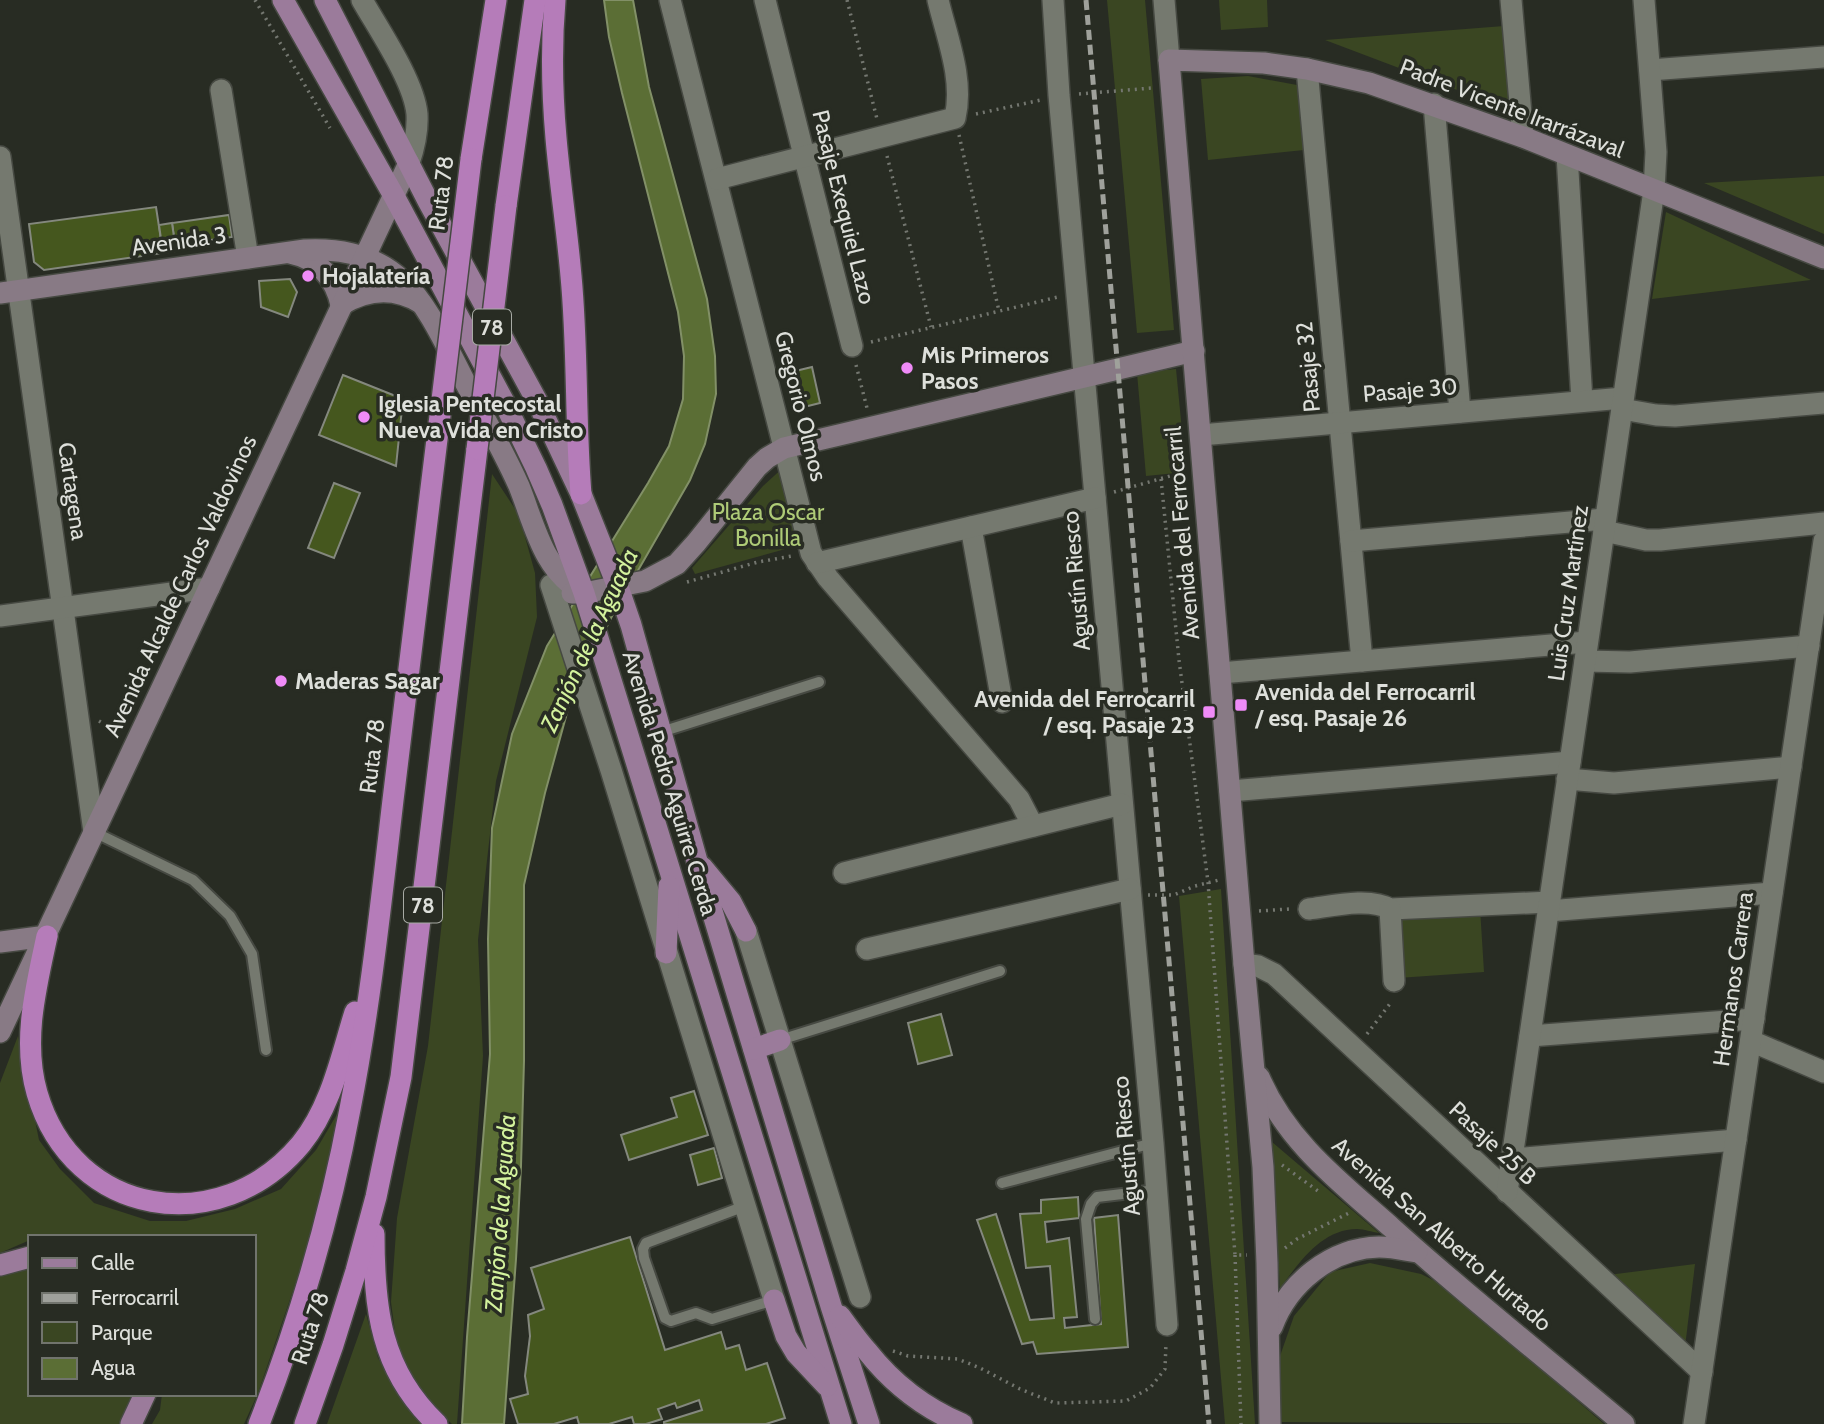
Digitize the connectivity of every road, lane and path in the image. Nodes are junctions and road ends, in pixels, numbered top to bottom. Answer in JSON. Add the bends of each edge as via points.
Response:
{"nodes":[{"id":1,"x":255,"y":0,"type":"edge"},
{"id":2,"x":283,"y":0,"type":"edge"},
{"id":3,"x":325,"y":0,"type":"edge"},
{"id":4,"x":362,"y":0,"type":"edge"},
{"id":5,"x":496,"y":0,"type":"edge"},
{"id":6,"x":535,"y":0,"type":"edge"},
{"id":7,"x":555,"y":0,"type":"edge"},
{"id":8,"x":670,"y":0,"type":"edge"},
{"id":9,"x":765,"y":0,"type":"edge"},
{"id":10,"x":847,"y":0,"type":"edge"},
{"id":11,"x":938,"y":0,"type":"edge"},
{"id":12,"x":1053,"y":0,"type":"edge"},
{"id":13,"x":1164,"y":0,"type":"edge"},
{"id":14,"x":1512,"y":0,"type":"edge"},
{"id":15,"x":1644,"y":0,"type":"edge"},
{"id":16,"x":1824,"y":57,"type":"edge"},
{"id":17,"x":1170,"y":60,"type":"junction"},
{"id":18,"x":1307,"y":69,"type":"junction"},
{"id":19,"x":1650,"y":70,"type":"junction"},
{"id":20,"x":1172,"y":86,"type":"junction"},
{"id":21,"x":221,"y":90,"type":"dead end"},
{"id":22,"x":1059,"y":95,"type":"junction"},
{"id":23,"x":1434,"y":104,"type":"junction"},
{"id":24,"x":955,"y":118,"type":"junction"},
{"id":25,"x":332,"y":131,"type":"dead end"},
{"id":26,"x":882,"y":137,"type":"junction"},
{"id":27,"x":1523,"y":137,"type":"junction"},
{"id":28,"x":1567,"y":155,"type":"junction"},
{"id":29,"x":0,"y":157,"type":"edge"},
{"id":30,"x":805,"y":157,"type":"junction"},
{"id":31,"x":409,"y":163,"type":"junction"},
{"id":32,"x":717,"y":179,"type":"junction"},
{"id":33,"x":1654,"y":190,"type":"junction"},
{"id":34,"x":394,"y":196,"type":"junction"},
{"id":35,"x":288,"y":252,"type":"junction"},
{"id":36,"x":364,"y":257,"type":"junction"},
{"id":37,"x":248,"y":258,"type":"junction"},
{"id":38,"x":1824,"y":258,"type":"edge"},
{"id":39,"x":9,"y":291,"type":"edge"},
{"id":40,"x":1077,"y":292,"type":"junction"},
{"id":41,"x":341,"y":304,"type":"junction"},
{"id":42,"x":422,"y":304,"type":"junction"},
{"id":43,"x":999,"y":311,"type":"junction"},
{"id":44,"x":931,"y":327,"type":"junction"},
{"id":45,"x":852,"y":346,"type":"junction"},
{"id":46,"x":1194,"y":351,"type":"junction"},
{"id":47,"x":1085,"y":377,"type":"junction"},
{"id":48,"x":1583,"y":401,"type":"junction"},
{"id":49,"x":1622,"y":403,"type":"junction"},
{"id":50,"x":1824,"y":403,"type":"edge"},
{"id":51,"x":1460,"y":412,"type":"junction"},
{"id":52,"x":1340,"y":422,"type":"junction"},
{"id":53,"x":871,"y":427,"type":"junction"},
{"id":54,"x":1201,"y":435,"type":"junction"},
{"id":55,"x":784,"y":448,"type":"junction"},
{"id":56,"x":1203,"y":467,"type":"junction"},
{"id":57,"x":1161,"y":479,"type":"junction"},
{"id":58,"x":581,"y":494,"type":"junction"},
{"id":59,"x":1095,"y":498,"type":"junction"},
{"id":60,"x":1824,"y":523,"type":"edge"},
{"id":61,"x":1605,"y":525,"type":"junction"},
{"id":62,"x":971,"y":527,"type":"junction"},
{"id":63,"x":1351,"y":541,"type":"junction"},
{"id":64,"x":1824,"y":541,"type":"edge"},
{"id":65,"x":814,"y":558,"type":"junction"},
{"id":66,"x":681,"y":583,"type":"dead end"},
{"id":67,"x":618,"y":587,"type":"junction"},
{"id":68,"x":209,"y":588,"type":"junction"},
{"id":69,"x":566,"y":588,"type":"junction"},
{"id":70,"x":1820,"y":594,"type":"edge"},
{"id":71,"x":63,"y":608,"type":"junction"},
{"id":72,"x":0,"y":616,"type":"edge"},
{"id":73,"x":1809,"y":646,"type":"junction"},
{"id":74,"x":1586,"y":651,"type":"junction"},
{"id":75,"x":1362,"y":661,"type":"junction"},
{"id":76,"x":1220,"y":673,"type":"junction"},
{"id":77,"x":819,"y":682,"type":"dead end"},
{"id":78,"x":1002,"y":702,"type":"dead end"},
{"id":79,"x":77,"y":709,"type":"junction"},
{"id":80,"x":661,"y":732,"type":"junction"},
{"id":81,"x":136,"y":743,"type":"junction"},
{"id":82,"x":1791,"y":767,"type":"junction"},
{"id":83,"x":1569,"y":771,"type":"junction"},
{"id":84,"x":1230,"y":791,"type":"junction"},
{"id":85,"x":1122,"y":804,"type":"junction"},
{"id":86,"x":1033,"y":827,"type":"junction"},
{"id":87,"x":94,"y":832,"type":"junction"},
{"id":88,"x":697,"y":861,"type":"junction"},
{"id":89,"x":670,"y":870,"type":"junction"},
{"id":90,"x":845,"y":873,"type":"dead end"},
{"id":91,"x":1236,"y":876,"type":"junction"},
{"id":92,"x":1208,"y":882,"type":"junction"},
{"id":93,"x":1130,"y":889,"type":"junction"},
{"id":94,"x":1773,"y":893,"type":"junction"},
{"id":95,"x":1549,"y":906,"type":"junction"},
{"id":96,"x":1309,"y":909,"type":"joint"},
{"id":97,"x":1390,"y":909,"type":"junction"},
{"id":98,"x":1239,"y":912,"type":"junction"},
{"id":99,"x":746,"y":931,"type":"joint"},
{"id":100,"x":47,"y":936,"type":"junction"},
{"id":101,"x":0,"y":942,"type":"edge"},
{"id":102,"x":376,"y":947,"type":"junction"},
{"id":103,"x":867,"y":949,"type":"dead end"},
{"id":104,"x":666,"y":953,"type":"junction"},
{"id":105,"x":1244,"y":964,"type":"junction"},
{"id":106,"x":1000,"y":971,"type":"dead end"},
{"id":107,"x":1394,"y":981,"type":"joint"},
{"id":108,"x":1754,"y":1019,"type":"junction"},
{"id":109,"x":0,"y":1032,"type":"edge"},
{"id":110,"x":1530,"y":1036,"type":"junction"},
{"id":111,"x":779,"y":1040,"type":"junction"},
{"id":112,"x":1751,"y":1041,"type":"junction"},
{"id":113,"x":754,"y":1049,"type":"junction"},
{"id":114,"x":266,"y":1050,"type":"dead end"},
{"id":115,"x":1355,"y":1050,"type":"junction"},
{"id":116,"x":1253,"y":1062,"type":"junction"},
{"id":117,"x":1824,"y":1072,"type":"edge"},
{"id":118,"x":1736,"y":1140,"type":"junction"},
{"id":119,"x":1153,"y":1143,"type":"junction"},
{"id":120,"x":1512,"y":1159,"type":"junction"},
{"id":121,"x":1281,"y":1172,"type":"dead end"},
{"id":122,"x":1002,"y":1183,"type":"dead end"},
{"id":123,"x":1156,"y":1190,"type":"junction"},
{"id":124,"x":1318,"y":1191,"type":"dead end"},
{"id":125,"x":1507,"y":1192,"type":"junction"},
{"id":126,"x":376,"y":1197,"type":"junction"},
{"id":127,"x":745,"y":1206,"type":"junction"},
{"id":128,"x":1338,"y":1206,"type":"dead end"},
{"id":129,"x":1357,"y":1210,"type":"junction"},
{"id":130,"x":1284,"y":1239,"type":"dead end"},
{"id":131,"x":1267,"y":1253,"type":"junction"},
{"id":132,"x":1419,"y":1253,"type":"junction"},
{"id":133,"x":1235,"y":1255,"type":"junction"},
{"id":134,"x":28,"y":1258,"type":"edge"},
{"id":135,"x":0,"y":1265,"type":"edge"},
{"id":136,"x":860,"y":1297,"type":"dead end"},
{"id":137,"x":774,"y":1300,"type":"junction"},
{"id":138,"x":831,"y":1306,"type":"junction"},
{"id":139,"x":1096,"y":1319,"type":"dead end"},
{"id":140,"x":1167,"y":1325,"type":"joint"},
{"id":141,"x":1269,"y":1335,"type":"junction"},
{"id":142,"x":888,"y":1349,"type":"dead end"},
{"id":143,"x":1702,"y":1372,"type":"junction"},
{"id":144,"x":829,"y":1387,"type":"junction"},
{"id":145,"x":144,"y":1396,"type":"edge"},
{"id":146,"x":131,"y":1424,"type":"edge"},
{"id":147,"x":259,"y":1424,"type":"edge"},
{"id":148,"x":305,"y":1424,"type":"edge"},
{"id":149,"x":437,"y":1424,"type":"edge"},
{"id":150,"x":841,"y":1424,"type":"edge"},
{"id":151,"x":869,"y":1424,"type":"edge"},
{"id":152,"x":962,"y":1424,"type":"edge"},
{"id":153,"x":1241,"y":1424,"type":"edge"},
{"id":154,"x":1270,"y":1424,"type":"edge"},
{"id":155,"x":1624,"y":1424,"type":"edge"},
{"id":156,"x":1694,"y":1424,"type":"edge"}],
"edges":[{"from":1,"to":25,"type":"path"},
{"from":2,"to":34,"type":"main road","name":"Avenida Pedro Aguirre Cerda"},
{"from":3,"to":31,"type":"main road","name":"Avenida Pedro Aguirre Cerda"},
{"from":4,"to":31,"type":"street","via":[[413,96],[417,125]]},
{"from":5,"to":102,"type":"highway","name":"Ruta 78","number":"78","bridge":true,"via":[[471,159]]},
{"from":6,"to":126,"type":"highway","name":"Ruta 78","number":"78","bridge":true,"via":[[506,206],[408,1028]]},
{"from":7,"to":58,"type":"highway","via":[[553,97],[572,279]]},
{"from":8,"to":32,"type":"street","name":"Gregorio Olmos"},
{"from":9,"to":30,"type":"street","name":"Pasaje Exequiel Lazo"},
{"from":10,"to":26,"type":"path"},
{"from":11,"to":24,"type":"street","via":[[958,85]]},
{"from":12,"to":22,"type":"street","name":"Agustín Riesco"},
{"from":13,"to":17,"type":"street","name":"Avenida del Ferrocarril"},
{"from":14,"to":27,"type":"street"},
{"from":15,"to":19,"type":"street","name":"Luis Cruz Martínez"},
{"from":16,"to":19,"type":"street"},
{"from":17,"to":18,"type":"street","name":"Padre Vicente Irarrázaval"},
{"from":17,"to":20,"type":"street","name":"Avenida del Ferrocarril"},
{"from":18,"to":23,"type":"street","name":"Padre Vicente Irarrázaval"},
{"from":18,"to":52,"type":"street","name":"Pasaje 32"},
{"from":19,"to":33,"type":"street","name":"Luis Cruz Martínez"},
{"from":20,"to":22,"type":"path"},
{"from":20,"to":46,"type":"street","name":"Avenida del Ferrocarril"},
{"from":21,"to":37,"type":"street"},
{"from":22,"to":24,"type":"path"},
{"from":22,"to":40,"type":"street","name":"Agustín Riesco"},
{"from":23,"to":27,"type":"street","name":"Padre Vicente Irarrázaval"},
{"from":23,"to":51,"type":"street"},
{"from":24,"to":26,"type":"street"},
{"from":24,"to":43,"type":"path"},
{"from":26,"to":30,"type":"street"},
{"from":26,"to":44,"type":"path"},
{"from":27,"to":28,"type":"street","name":"Padre Vicente Irarrázaval"},
{"from":28,"to":33,"type":"street","name":"Padre Vicente Irarrázaval"},
{"from":28,"to":48,"type":"street"},
{"from":29,"to":39,"type":"street","name":"Cartagena"},
{"from":30,"to":32,"type":"street"},
{"from":30,"to":45,"type":"street","name":"Pasaje Exequiel Lazo"},
{"from":31,"to":34,"type":"street","name":"Avenida Alcalde Carlos Valdovinos"},
{"from":31,"to":58,"type":"main road","name":"Avenida Pedro Aguirre Cerda","via":[[533,393]]},
{"from":32,"to":55,"type":"street","name":"Gregorio Olmos"},
{"from":33,"to":38,"type":"street","name":"Padre Vicente Irarrázaval"},
{"from":33,"to":49,"type":"street","name":"Luis Cruz Martínez"},
{"from":34,"to":36,"type":"street","name":"Avenida Alcalde Carlos Valdovinos"},
{"from":34,"to":69,"type":"main road","name":"Avenida Pedro Aguirre Cerda","via":[[521,435],[552,505]]},
{"from":35,"to":36,"type":"street","name":"Avenida 3","via":[[338,250]]},
{"from":35,"to":37,"type":"street","name":"Avenida 3"},
{"from":35,"to":41,"type":"street","via":[[310,259],[327,274]]},
{"from":36,"to":41,"type":"street","name":"Avenida Alcalde Carlos Valdovinos"},
{"from":36,"to":42,"type":"street","name":"Avenida 3","via":[[398,275]]},
{"from":37,"to":39,"type":"street","name":"Avenida 3"},
{"from":39,"to":71,"type":"street","name":"Cartagena"},
{"from":40,"to":43,"type":"path"},
{"from":40,"to":47,"type":"street","name":"Agustín Riesco"},
{"from":41,"to":42,"type":"street","via":[[377,291],[396,292]]},
{"from":41,"to":68,"type":"street","name":"Avenida Alcalde Carlos Valdovinos"},
{"from":42,"to":69,"type":"street","name":"Avenida 3","via":[[518,485],[544,551]]},
{"from":43,"to":44,"type":"path"},
{"from":44,"to":45,"type":"path"},
{"from":45,"to":53,"type":"path"},
{"from":46,"to":47,"type":"street"},
{"from":46,"to":54,"type":"street","name":"Avenida del Ferrocarril"},
{"from":47,"to":53,"type":"street"},
{"from":47,"to":59,"type":"street","name":"Agustín Riesco"},
{"from":48,"to":49,"type":"street","name":"Pasaje 30"},
{"from":48,"to":51,"type":"street","name":"Pasaje 30"},
{"from":49,"to":50,"type":"street","name":"Pasaje 30","via":[[1656,415],[1675,416]]},
{"from":49,"to":61,"type":"street","name":"Luis Cruz Martínez"},
{"from":51,"to":52,"type":"street","name":"Pasaje 30"},
{"from":52,"to":54,"type":"street","name":"Pasaje 30"},
{"from":52,"to":63,"type":"street","name":"Pasaje 32"},
{"from":53,"to":55,"type":"street"},
{"from":54,"to":56,"type":"street","name":"Avenida del Ferrocarril"},
{"from":55,"to":65,"type":"street","name":"Gregorio Olmos"},
{"from":55,"to":67,"type":"street","via":[[757,467],[677,564],[645,581]]},
{"from":56,"to":57,"type":"path"},
{"from":56,"to":76,"type":"street","name":"Avenida del Ferrocarril"},
{"from":57,"to":59,"type":"path"},
{"from":57,"to":92,"type":"path"},
{"from":58,"to":67,"type":"main road","name":"Avenida Pedro Aguirre Cerda"},
{"from":59,"to":62,"type":"street"},
{"from":59,"to":85,"type":"street","name":"Agustín Riesco"},
{"from":60,"to":61,"type":"street","via":[[1660,540],[1646,540]]},
{"from":61,"to":63,"type":"street"},
{"from":61,"to":74,"type":"street","name":"Luis Cruz Martínez"},
{"from":62,"to":65,"type":"street"},
{"from":62,"to":78,"type":"street"},
{"from":63,"to":75,"type":"street","name":"Pasaje 32"},
{"from":64,"to":70,"type":"street","name":"Hermanos Carrera"},
{"from":65,"to":66,"type":"path","via":[[758,562]]},
{"from":65,"to":86,"type":"street","name":"Gregorio Olmos","via":[[1019,799]]},
{"from":67,"to":69,"type":"street"},
{"from":67,"to":80,"type":"main road","name":"Avenida Pedro Aguirre Cerda"},
{"from":68,"to":71,"type":"street"},
{"from":68,"to":81,"type":"street","name":"Avenida Alcalde Carlos Valdovinos"},
{"from":69,"to":89,"type":"main road","name":"Avenida Pedro Aguirre Cerda","via":[[602,653]]},
{"from":69,"to":104,"type":"street","name":"Avenida Pedro Aguirre Cerda","via":[[587,696]]},
{"from":70,"to":73,"type":"street","name":"Hermanos Carrera"},
{"from":71,"to":72,"type":"street"},
{"from":71,"to":79,"type":"street","name":"Cartagena"},
{"from":73,"to":74,"type":"street","via":[[1630,662]]},
{"from":73,"to":82,"type":"street","name":"Hermanos Carrera"},
{"from":74,"to":75,"type":"street"},
{"from":74,"to":83,"type":"street","name":"Luis Cruz Martínez"},
{"from":75,"to":76,"type":"street"},
{"from":76,"to":84,"type":"street","name":"Avenida del Ferrocarril"},
{"from":77,"to":80,"type":"lane"},
{"from":79,"to":81,"type":"path"},
{"from":79,"to":87,"type":"street","name":"Cartagena"},
{"from":80,"to":88,"type":"main road","name":"Avenida Pedro Aguirre Cerda"},
{"from":81,"to":87,"type":"street","name":"Avenida Alcalde Carlos Valdovinos"},
{"from":82,"to":83,"type":"street","via":[[1614,783]]},
{"from":82,"to":94,"type":"street","name":"Hermanos Carrera"},
{"from":83,"to":84,"type":"street"},
{"from":83,"to":95,"type":"street","name":"Luis Cruz Martínez"},
{"from":84,"to":91,"type":"street","name":"Avenida del Ferrocarril"},
{"from":85,"to":86,"type":"street"},
{"from":85,"to":93,"type":"street","name":"Agustín Riesco"},
{"from":86,"to":90,"type":"street"},
{"from":87,"to":100,"type":"street","name":"Avenida Alcalde Carlos Valdovinos"},
{"from":87,"to":114,"type":"lane","via":[[193,880],[230,916],[252,954]]},
{"from":88,"to":99,"type":"main road","via":[[731,902]]},
{"from":88,"to":113,"type":"main road","name":"Avenida Pedro Aguirre Cerda"},
{"from":89,"to":104,"type":"main road"},
{"from":89,"to":144,"type":"main road","name":"Avenida Pedro Aguirre Cerda"},
{"from":91,"to":92,"type":"path"},
{"from":91,"to":98,"type":"street","name":"Avenida del Ferrocarril"},
{"from":92,"to":93,"type":"path","via":[[1164,896]]},
{"from":92,"to":133,"type":"path"},
{"from":93,"to":103,"type":"street"},
{"from":93,"to":119,"type":"street","name":"Agustín Riesco"},
{"from":94,"to":95,"type":"street"},
{"from":94,"to":108,"type":"street","name":"Hermanos Carrera"},
{"from":95,"to":97,"type":"street"},
{"from":95,"to":110,"type":"street","name":"Luis Cruz Martínez"},
{"from":96,"to":97,"type":"street","via":[[1369,903]]},
{"from":96,"to":98,"type":"path"},
{"from":97,"to":107,"type":"street"},
{"from":98,"to":105,"type":"street","name":"Avenida del Ferrocarril"},
{"from":99,"to":111,"type":"street","name":"Avenida Pedro Aguirre Cerda"},
{"from":100,"to":101,"type":"street"},
{"from":100,"to":102,"type":"highway","via":[[32,1008],[31,1040],[32,1069],[44,1113],[68,1152],[99,1181],[136,1198],[171,1204],[237,1193],[274,1170],[302,1143],[335,1077]]},
{"from":100,"to":109,"type":"street","name":"Avenida Alcalde Carlos Valdovinos"},
{"from":102,"to":147,"type":"highway","name":"Ruta 78","number":"78","via":[[350,1109],[325,1220]]},
{"from":104,"to":127,"type":"street","name":"Avenida Pedro Aguirre Cerda"},
{"from":105,"to":115,"type":"street","name":"Pasaje 25 B","via":[[1275,974]]},
{"from":105,"to":116,"type":"street","name":"Avenida del Ferrocarril"},
{"from":106,"to":111,"type":"lane"},
{"from":107,"to":115,"type":"path","via":[[1395,996]]},
{"from":108,"to":110,"type":"street"},
{"from":108,"to":112,"type":"street","name":"Hermanos Carrera"},
{"from":110,"to":120,"type":"street","name":"Luis Cruz Martínez"},
{"from":111,"to":113,"type":"main road"},
{"from":111,"to":136,"type":"street","name":"Avenida Pedro Aguirre Cerda"},
{"from":112,"to":117,"type":"street"},
{"from":112,"to":118,"type":"street","name":"Hermanos Carrera"},
{"from":113,"to":138,"type":"main road","name":"Avenida Pedro Aguirre Cerda"},
{"from":115,"to":125,"type":"street","name":"Pasaje 25 B"},
{"from":116,"to":129,"type":"street","name":"Avenida San Alberto Hurtado","via":[[1295,1137]]},
{"from":116,"to":131,"type":"street","name":"Avenida del Ferrocarril"},
{"from":118,"to":120,"type":"street"},
{"from":118,"to":143,"type":"street","name":"Hermanos Carrera"},
{"from":119,"to":122,"type":"lane"},
{"from":119,"to":123,"type":"street","name":"Agustín Riesco"},
{"from":120,"to":125,"type":"street","name":"Luis Cruz Martínez"},
{"from":121,"to":124,"type":"path","via":[[1278,1161]]},
{"from":123,"to":139,"type":"lane","via":[[1097,1197],[1091,1204],[1086,1219]]},
{"from":123,"to":140,"type":"street","name":"Agustín Riesco"},
{"from":125,"to":143,"type":"street","name":"Pasaje 25 B"},
{"from":126,"to":148,"type":"highway","name":"Ruta 78","number":"78"},
{"from":126,"to":149,"type":"highway","via":[[374,1263],[383,1339],[400,1380]]},
{"from":127,"to":137,"type":"street","name":"Avenida Pedro Aguirre Cerda"},
{"from":127,"to":137,"type":"lane","via":[[646,1243],[644,1258],[665,1318],[671,1321],[696,1313],[712,1319]]},
{"from":128,"to":129,"type":"path"},
{"from":129,"to":130,"type":"path","via":[[1283,1250]]},
{"from":129,"to":132,"type":"street","name":"Avenida San Alberto Hurtado"},
{"from":131,"to":133,"type":"path"},
{"from":131,"to":141,"type":"street","name":"Avenida del Ferrocarril"},
{"from":132,"to":141,"type":"street","via":[[1380,1247],[1329,1261],[1291,1292]]},
{"from":132,"to":155,"type":"street","name":"Avenida San Alberto Hurtado"},
{"from":133,"to":153,"type":"path"},
{"from":134,"to":135,"type":"main road"},
{"from":137,"to":144,"type":"main road","via":[[796,1353]]},
{"from":138,"to":151,"type":"main road","name":"Avenida Pedro Aguirre Cerda"},
{"from":138,"to":152,"type":"main road","via":[[898,1384],[922,1404]]},
{"from":140,"to":142,"type":"path","via":[[1165,1369],[1150,1388],[1126,1401],[1055,1403],[958,1359],[908,1356]]},
{"from":141,"to":154,"type":"street","name":"Avenida del Ferrocarril"},
{"from":143,"to":156,"type":"street","name":"Hermanos Carrera"},
{"from":144,"to":150,"type":"main road","name":"Avenida Pedro Aguirre Cerda"},
{"from":145,"to":146,"type":"main road"}]}
